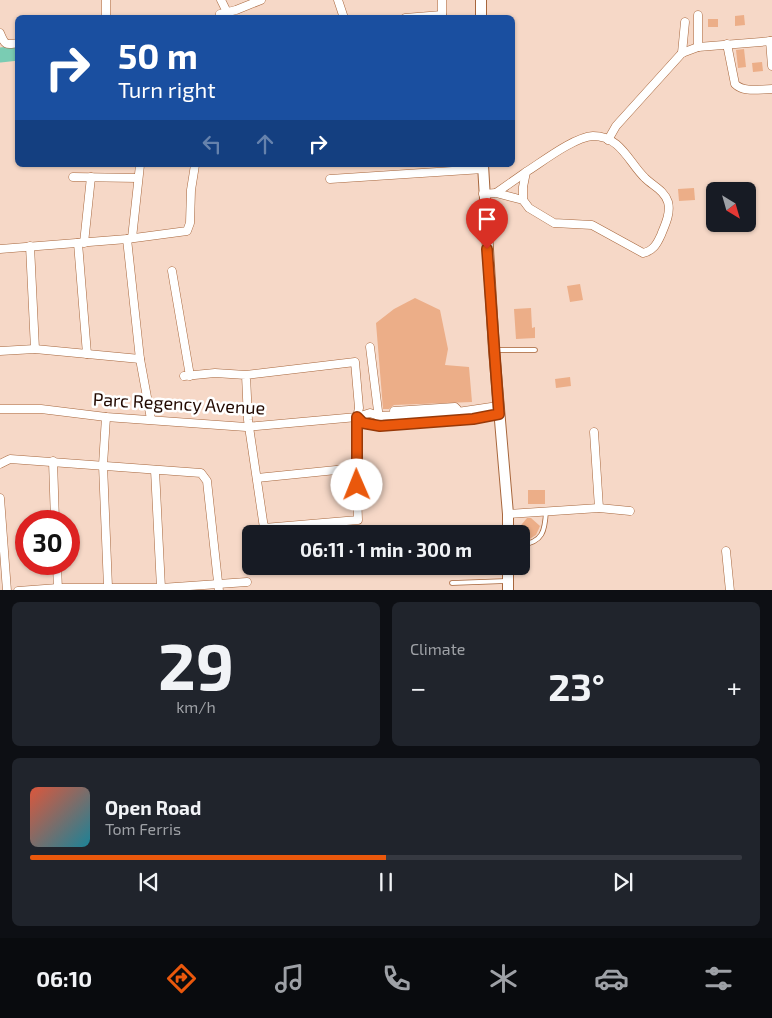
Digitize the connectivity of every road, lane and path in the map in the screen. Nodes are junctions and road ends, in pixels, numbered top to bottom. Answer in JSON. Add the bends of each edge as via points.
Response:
{"nodes":[{"id":1,"x":106,"y":0,"type":"edge"},
{"id":2,"x":221,"y":0,"type":"edge"},
{"id":3,"x":261,"y":0,"type":"edge"},
{"id":4,"x":338,"y":0,"type":"edge"},
{"id":5,"x":442,"y":0,"type":"edge"},
{"id":6,"x":481,"y":0,"type":"edge"},
{"id":7,"x":106,"y":15,"type":"edge"},
{"id":8,"x":343,"y":15,"type":"edge"},
{"id":9,"x":442,"y":15,"type":"edge"},
{"id":10,"x":481,"y":15,"type":"edge"},
{"id":11,"x":698,"y":15,"type":"dead end"},
{"id":12,"x":685,"y":22,"type":"dead end"},
{"id":13,"x":0,"y":33,"type":"edge"},
{"id":14,"x":771,"y":41,"type":"edge"},
{"id":15,"x":15,"y":43,"type":"edge"},
{"id":16,"x":727,"y":44,"type":"junction"},
{"id":17,"x":698,"y":46,"type":"junction"},
{"id":18,"x":682,"y":53,"type":"junction"},
{"id":19,"x":772,"y":66,"type":"edge"},
{"id":20,"x":772,"y":88,"type":"edge"},
{"id":21,"x":608,"y":140,"type":"junction"},
{"id":22,"x":140,"y":167,"type":"edge"},
{"id":23,"x":195,"y":167,"type":"edge"},
{"id":24,"x":483,"y":167,"type":"edge"},
{"id":25,"x":526,"y":172,"type":"junction"},
{"id":26,"x":73,"y":177,"type":"dead end"},
{"id":27,"x":91,"y":177,"type":"junction"},
{"id":28,"x":138,"y":178,"type":"junction"},
{"id":29,"x":330,"y":179,"type":"dead end"},
{"id":30,"x":496,"y":193,"type":"junction"},
{"id":31,"x":483,"y":194,"type":"junction"},
{"id":32,"x":524,"y":200,"type":"junction"},
{"id":33,"x":129,"y":239,"type":"junction"},
{"id":34,"x":81,"y":243,"type":"junction"},
{"id":35,"x":30,"y":246,"type":"junction"},
{"id":36,"x":0,"y":249,"type":"edge"},
{"id":37,"x":172,"y":271,"type":"dead end"},
{"id":38,"x":370,"y":347,"type":"dead end"},
{"id":39,"x":35,"y":350,"type":"junction"},
{"id":40,"x":494,"y":350,"type":"junction"},
{"id":41,"x":535,"y":350,"type":"dead end"},
{"id":42,"x":0,"y":351,"type":"edge"},
{"id":43,"x":87,"y":354,"type":"junction"},
{"id":44,"x":140,"y":359,"type":"junction"},
{"id":45,"x":246,"y":375,"type":"junction"},
{"id":46,"x":0,"y":409,"type":"edge"},
{"id":47,"x":498,"y":410,"type":"junction"},
{"id":48,"x":378,"y":414,"type":"junction"},
{"id":49,"x":458,"y":416,"type":"junction"},
{"id":50,"x":106,"y":417,"type":"junction"},
{"id":51,"x":357,"y":417,"type":"junction"},
{"id":52,"x":151,"y":419,"type":"junction"},
{"id":53,"x":249,"y":426,"type":"junction"},
{"id":54,"x":380,"y":426,"type":"junction"},
{"id":55,"x":594,"y":432,"type":"dead end"},
{"id":56,"x":54,"y":461,"type":"junction"},
{"id":57,"x":0,"y":464,"type":"edge"},
{"id":58,"x":103,"y":465,"type":"junction"},
{"id":59,"x":356,"y":468,"type":"junction"},
{"id":60,"x":155,"y":470,"type":"junction"},
{"id":61,"x":257,"y":478,"type":"junction"},
{"id":62,"x":0,"y":498,"type":"edge"},
{"id":63,"x":599,"y":508,"type":"junction"},
{"id":64,"x":55,"y":510,"type":"edge"},
{"id":65,"x":630,"y":511,"type":"dead end"},
{"id":66,"x":546,"y":512,"type":"junction"},
{"id":67,"x":508,"y":514,"type":"junction"},
{"id":68,"x":508,"y":525,"type":"edge"},
{"id":69,"x":530,"y":544,"type":"edge"},
{"id":70,"x":726,"y":551,"type":"dead end"},
{"id":71,"x":57,"y":575,"type":"edge"},
{"id":72,"x":247,"y":582,"type":"dead end"},
{"id":73,"x":452,"y":582,"type":"dead end"},
{"id":74,"x":508,"y":586,"type":"edge"},
{"id":75,"x":108,"y":587,"type":"junction"},
{"id":76,"x":218,"y":587,"type":"edge"},
{"id":77,"x":161,"y":588,"type":"junction"},
{"id":78,"x":58,"y":589,"type":"edge"},
{"id":79,"x":6,"y":590,"type":"edge"},
{"id":80,"x":18,"y":590,"type":"edge"},
{"id":81,"x":133,"y":590,"type":"edge"},
{"id":82,"x":730,"y":590,"type":"edge"}],
"edges":[{"from":1,"to":7,"type":"street"},
{"from":2,"to":3,"type":"street","via":[[223,13]]},
{"from":4,"to":8,"type":"street"},
{"from":5,"to":9,"type":"street"},
{"from":6,"to":10,"type":"main road"},
{"from":11,"to":17,"type":"street"},
{"from":12,"to":18,"type":"street"},
{"from":13,"to":15,"type":"street","via":[[4,43]]},
{"from":14,"to":16,"type":"street"},
{"from":14,"to":19,"type":"street"},
{"from":16,"to":17,"type":"street"},
{"from":16,"to":20,"type":"street","via":[[737,86],[748,90]]},
{"from":17,"to":18,"type":"street"},
{"from":18,"to":21,"type":"street","via":[[616,126]]},
{"from":21,"to":25,"type":"street","via":[[594,136],[576,141]]},
{"from":21,"to":32,"type":"street","via":[[624,151],[644,177],[665,195],[669,204],[658,243],[650,251],[643,252],[592,225],[554,223],[529,208]]},
{"from":22,"to":28,"type":"street"},
{"from":23,"to":33,"type":"street","via":[[188,229]]},
{"from":24,"to":29,"type":"street"},
{"from":24,"to":31,"type":"main road"},
{"from":25,"to":30,"type":"street"},
{"from":25,"to":32,"type":"street","via":[[522,187]]},
{"from":26,"to":27,"type":"street"},
{"from":27,"to":28,"type":"street"},
{"from":27,"to":34,"type":"street"},
{"from":28,"to":33,"type":"street"},
{"from":30,"to":31,"type":"street"},
{"from":30,"to":32,"type":"street"},
{"from":31,"to":40,"type":"main road"},
{"from":33,"to":34,"type":"street"},
{"from":33,"to":44,"type":"street"},
{"from":34,"to":35,"type":"street"},
{"from":34,"to":43,"type":"street"},
{"from":35,"to":36,"type":"street"},
{"from":35,"to":39,"type":"street"},
{"from":37,"to":45,"type":"street","via":[[187,376],[215,373]]},
{"from":38,"to":48,"type":"street"},
{"from":39,"to":42,"type":"street"},
{"from":39,"to":43,"type":"street"},
{"from":40,"to":41,"type":"lane"},
{"from":40,"to":47,"type":"main road"},
{"from":43,"to":44,"type":"street"},
{"from":44,"to":52,"type":"street"},
{"from":45,"to":51,"type":"street","via":[[355,362]]},
{"from":45,"to":53,"type":"street"},
{"from":46,"to":50,"type":"street","name":"Parc Regency Avenue","via":[[41,408]]},
{"from":47,"to":49,"type":"street"},
{"from":47,"to":67,"type":"main road"},
{"from":48,"to":49,"type":"street","name":"Parc Regency Avenue","via":[[447,406],[455,407]]},
{"from":48,"to":51,"type":"street","name":"Parc Regency Avenue"},
{"from":48,"to":54,"type":"street"},
{"from":49,"to":54,"type":"street"},
{"from":50,"to":52,"type":"street","name":"Parc Regency Avenue"},
{"from":50,"to":58,"type":"street"},
{"from":51,"to":53,"type":"street","name":"Parc Regency Avenue"},
{"from":51,"to":54,"type":"street","via":[[363,423]]},
{"from":51,"to":59,"type":"street"},
{"from":52,"to":53,"type":"street","name":"Parc Regency Avenue"},
{"from":53,"to":61,"type":"street"},
{"from":55,"to":63,"type":"street"},
{"from":56,"to":57,"type":"street","via":[[10,459]]},
{"from":56,"to":58,"type":"street"},
{"from":56,"to":64,"type":"street"},
{"from":58,"to":60,"type":"street"},
{"from":58,"to":75,"type":"street"},
{"from":59,"to":61,"type":"street"},
{"from":59,"to":61,"type":"street","via":[[358,520],[264,528]]},
{"from":60,"to":76,"type":"street","via":[[199,473],[207,481]]},
{"from":60,"to":77,"type":"street"},
{"from":62,"to":79,"type":"street"},
{"from":63,"to":65,"type":"street"},
{"from":63,"to":66,"type":"street"},
{"from":66,"to":67,"type":"street"},
{"from":66,"to":69,"type":"lane","via":[[545,529]]},
{"from":67,"to":68,"type":"main road"},
{"from":70,"to":82,"type":"street"},
{"from":71,"to":78,"type":"street"},
{"from":72,"to":76,"type":"street"},
{"from":73,"to":74,"type":"lane"},
{"from":75,"to":78,"type":"street"},
{"from":75,"to":81,"type":"street"},
{"from":76,"to":77,"type":"street"},
{"from":77,"to":81,"type":"street"},
{"from":78,"to":80,"type":"street"}]}
